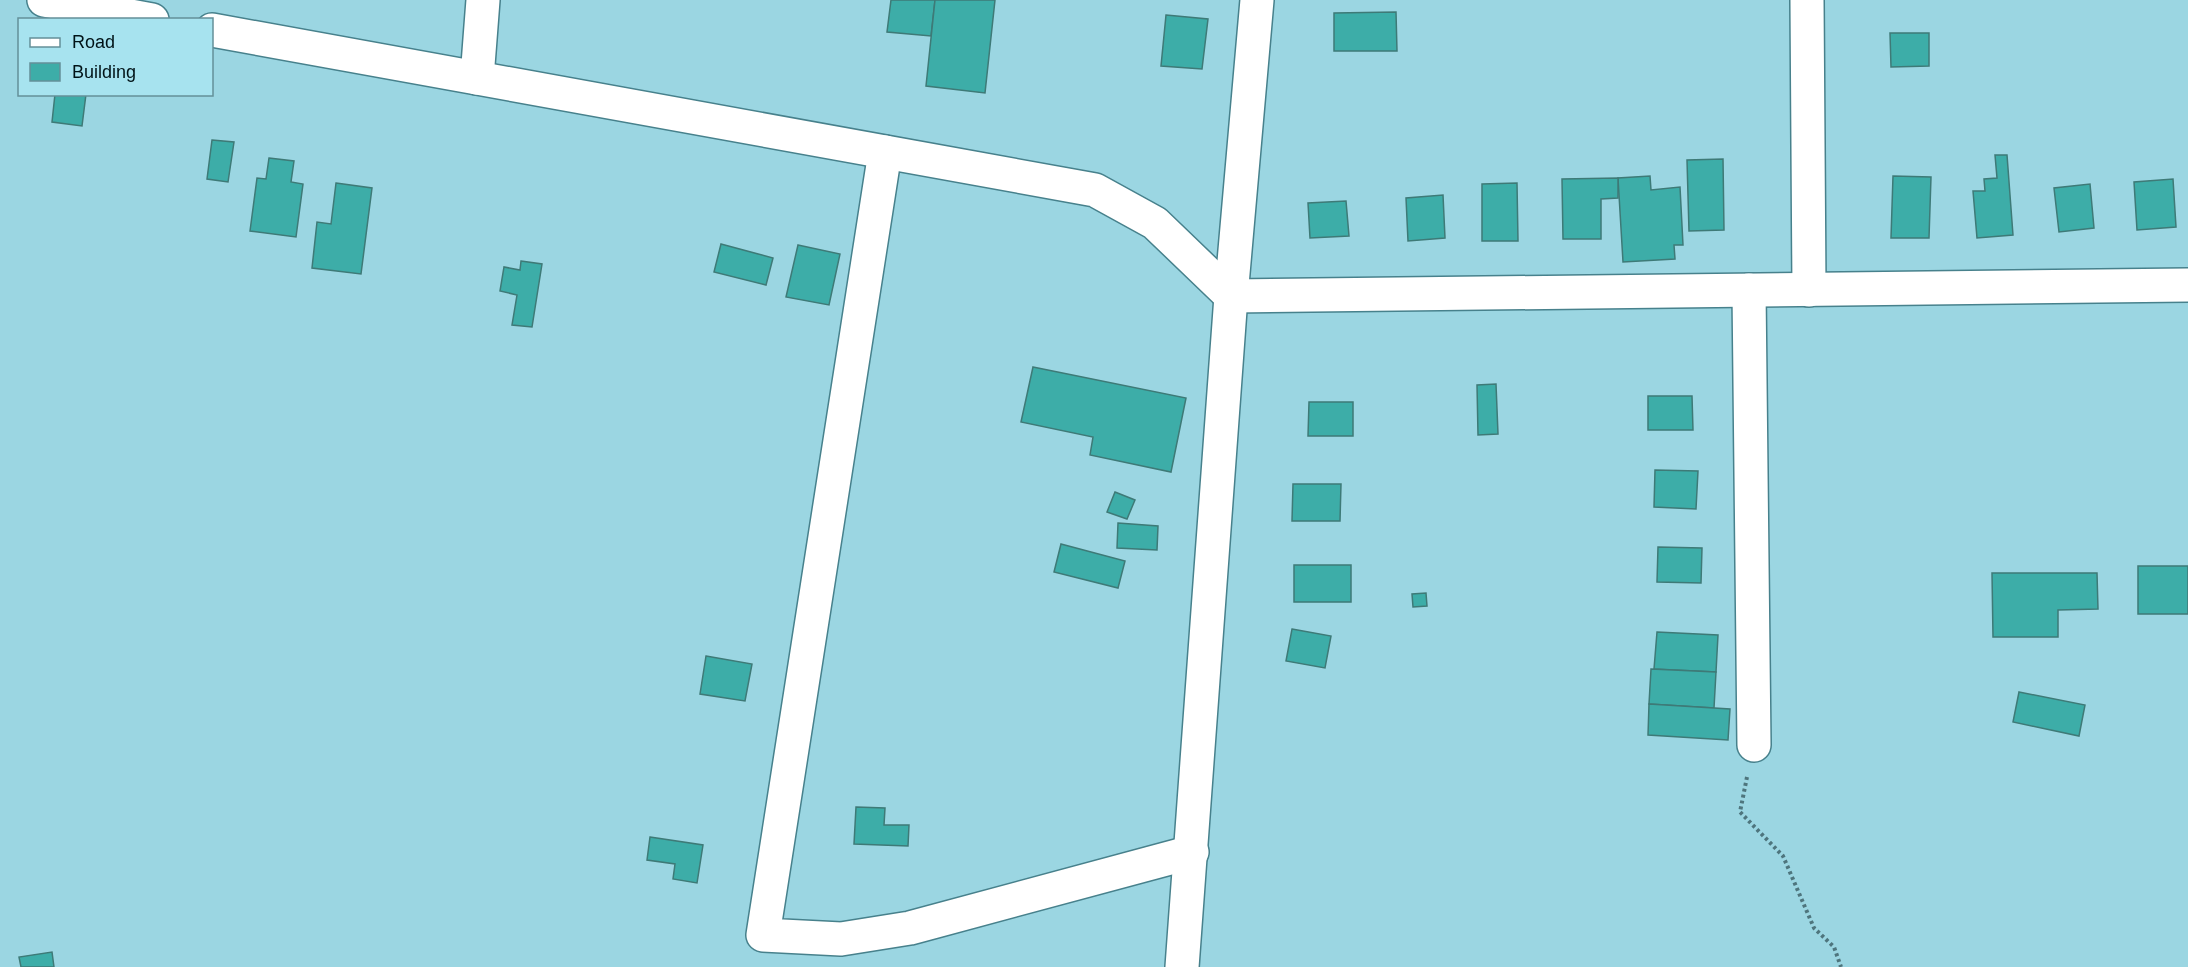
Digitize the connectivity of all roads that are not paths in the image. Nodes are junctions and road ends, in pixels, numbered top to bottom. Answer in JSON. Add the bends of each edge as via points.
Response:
{"nodes":[{"id":1,"x":44,"y":0,"type":"edge"},
{"id":2,"x":483,"y":0,"type":"edge"},
{"id":3,"x":1257,"y":0,"type":"edge"},
{"id":4,"x":1807,"y":0,"type":"edge"},
{"id":5,"x":141,"y":18,"type":"edge"},
{"id":6,"x":213,"y":30,"type":"edge"},
{"id":7,"x":477,"y":78,"type":"junction"},
{"id":8,"x":885,"y":152,"type":"junction"},
{"id":9,"x":2188,"y":285,"type":"edge"},
{"id":10,"x":1749,"y":290,"type":"junction"},
{"id":11,"x":1809,"y":290,"type":"junction"},
{"id":12,"x":1231,"y":296,"type":"junction"},
{"id":13,"x":1754,"y":745,"type":"road end"},
{"id":14,"x":1192,"y":852,"type":"junction"},
{"id":15,"x":1182,"y":967,"type":"edge"}],
"edges":[{"from":1,"to":5,"type":"street"},
{"from":2,"to":7,"type":"street"},
{"from":3,"to":12,"type":"street"},
{"from":4,"to":11,"type":"street"},
{"from":6,"to":7,"type":"street"},
{"from":7,"to":8,"type":"street"},
{"from":8,"to":12,"type":"street","via":[[1095,190],[1155,223]]},
{"from":8,"to":14,"type":"street","via":[[763,935],[841,939],[910,928]]},
{"from":9,"to":11,"type":"street"},
{"from":10,"to":11,"type":"street"},
{"from":10,"to":12,"type":"street"},
{"from":10,"to":13,"type":"street"},
{"from":12,"to":14,"type":"street"},
{"from":14,"to":15,"type":"street"}]}
